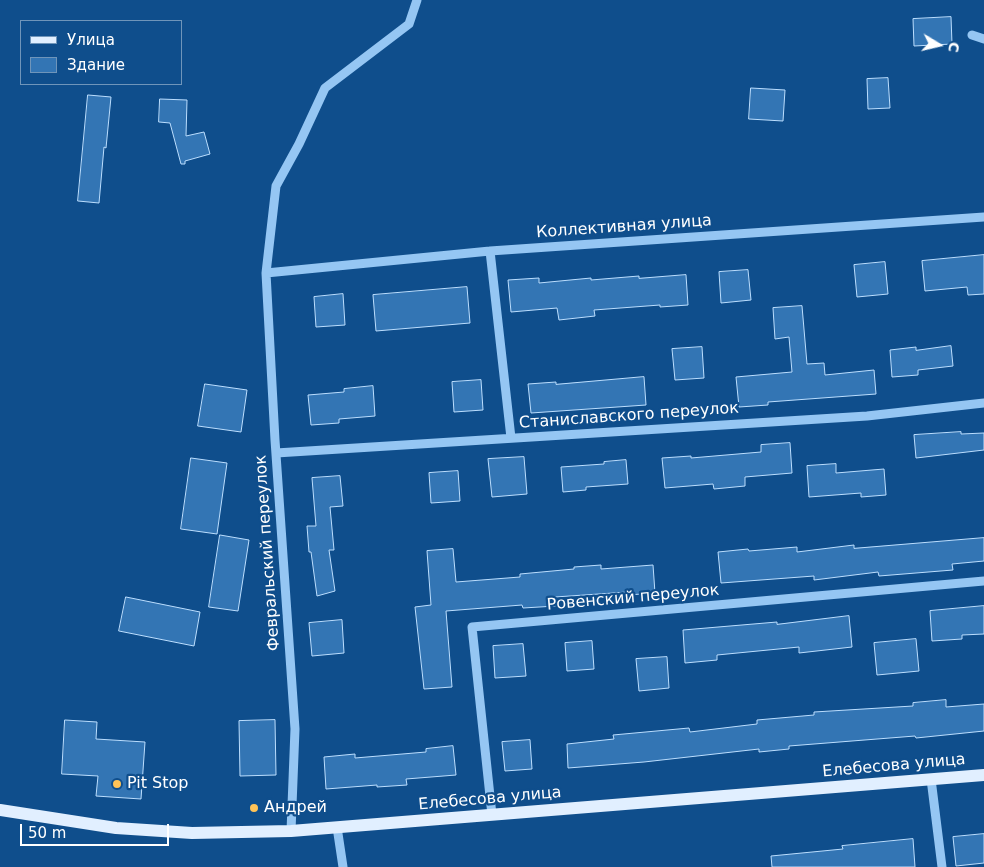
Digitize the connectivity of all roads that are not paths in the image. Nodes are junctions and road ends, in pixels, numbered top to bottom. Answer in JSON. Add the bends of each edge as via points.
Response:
{"nodes":[{"id":1,"x":418,"y":0,"type":"edge"},
{"id":2,"x":972,"y":34,"type":"dead end"},
{"id":3,"x":984,"y":39,"type":"edge"},
{"id":4,"x":984,"y":218,"type":"edge"},
{"id":5,"x":490,"y":251,"type":"junction"},
{"id":6,"x":266,"y":273,"type":"junction"},
{"id":7,"x":984,"y":403,"type":"edge"},
{"id":8,"x":511,"y":438,"type":"junction"},
{"id":9,"x":276,"y":452,"type":"junction"},
{"id":10,"x":984,"y":581,"type":"edge"},
{"id":11,"x":984,"y":775,"type":"edge"},
{"id":12,"x":931,"y":779,"type":"junction"},
{"id":13,"x":0,"y":810,"type":"edge"},
{"id":14,"x":492,"y":815,"type":"junction"},
{"id":15,"x":337,"y":827,"type":"junction"},
{"id":16,"x":291,"y":831,"type":"junction"},
{"id":17,"x":343,"y":867,"type":"edge"},
{"id":18,"x":942,"y":867,"type":"edge"}],
"edges":[{"from":1,"to":6,"type":"street","name":"Февральский переулок","via":[[410,24],[325,88],[276,186]]},
{"from":2,"to":3,"type":"street"},
{"from":4,"to":5,"type":"street","name":"Коллективная улица"},
{"from":5,"to":6,"type":"street","name":"Коллективная улица"},
{"from":5,"to":8,"type":"street"},
{"from":6,"to":9,"type":"street","name":"Февральский переулок"},
{"from":7,"to":8,"type":"street","name":"Станиславского переулок","via":[[867,416]]},
{"from":8,"to":9,"type":"street","name":"Станиславского переулок"},
{"from":9,"to":16,"type":"street","name":"Февральский переулок","via":[[295,729]]},
{"from":10,"to":14,"type":"street","name":"Ровенский переулок","via":[[472,627]]},
{"from":11,"to":12,"type":"main road","name":"Елебесова улица"},
{"from":12,"to":14,"type":"main road","name":"Елебесова улица"},
{"from":12,"to":18,"type":"street"},
{"from":13,"to":16,"type":"main road","name":"Елебесова улица","via":[[116,828],[183,832]]},
{"from":14,"to":15,"type":"main road","name":"Елебесова улица"},
{"from":15,"to":16,"type":"main road","name":"Елебесова улица"},
{"from":15,"to":17,"type":"street"}]}
